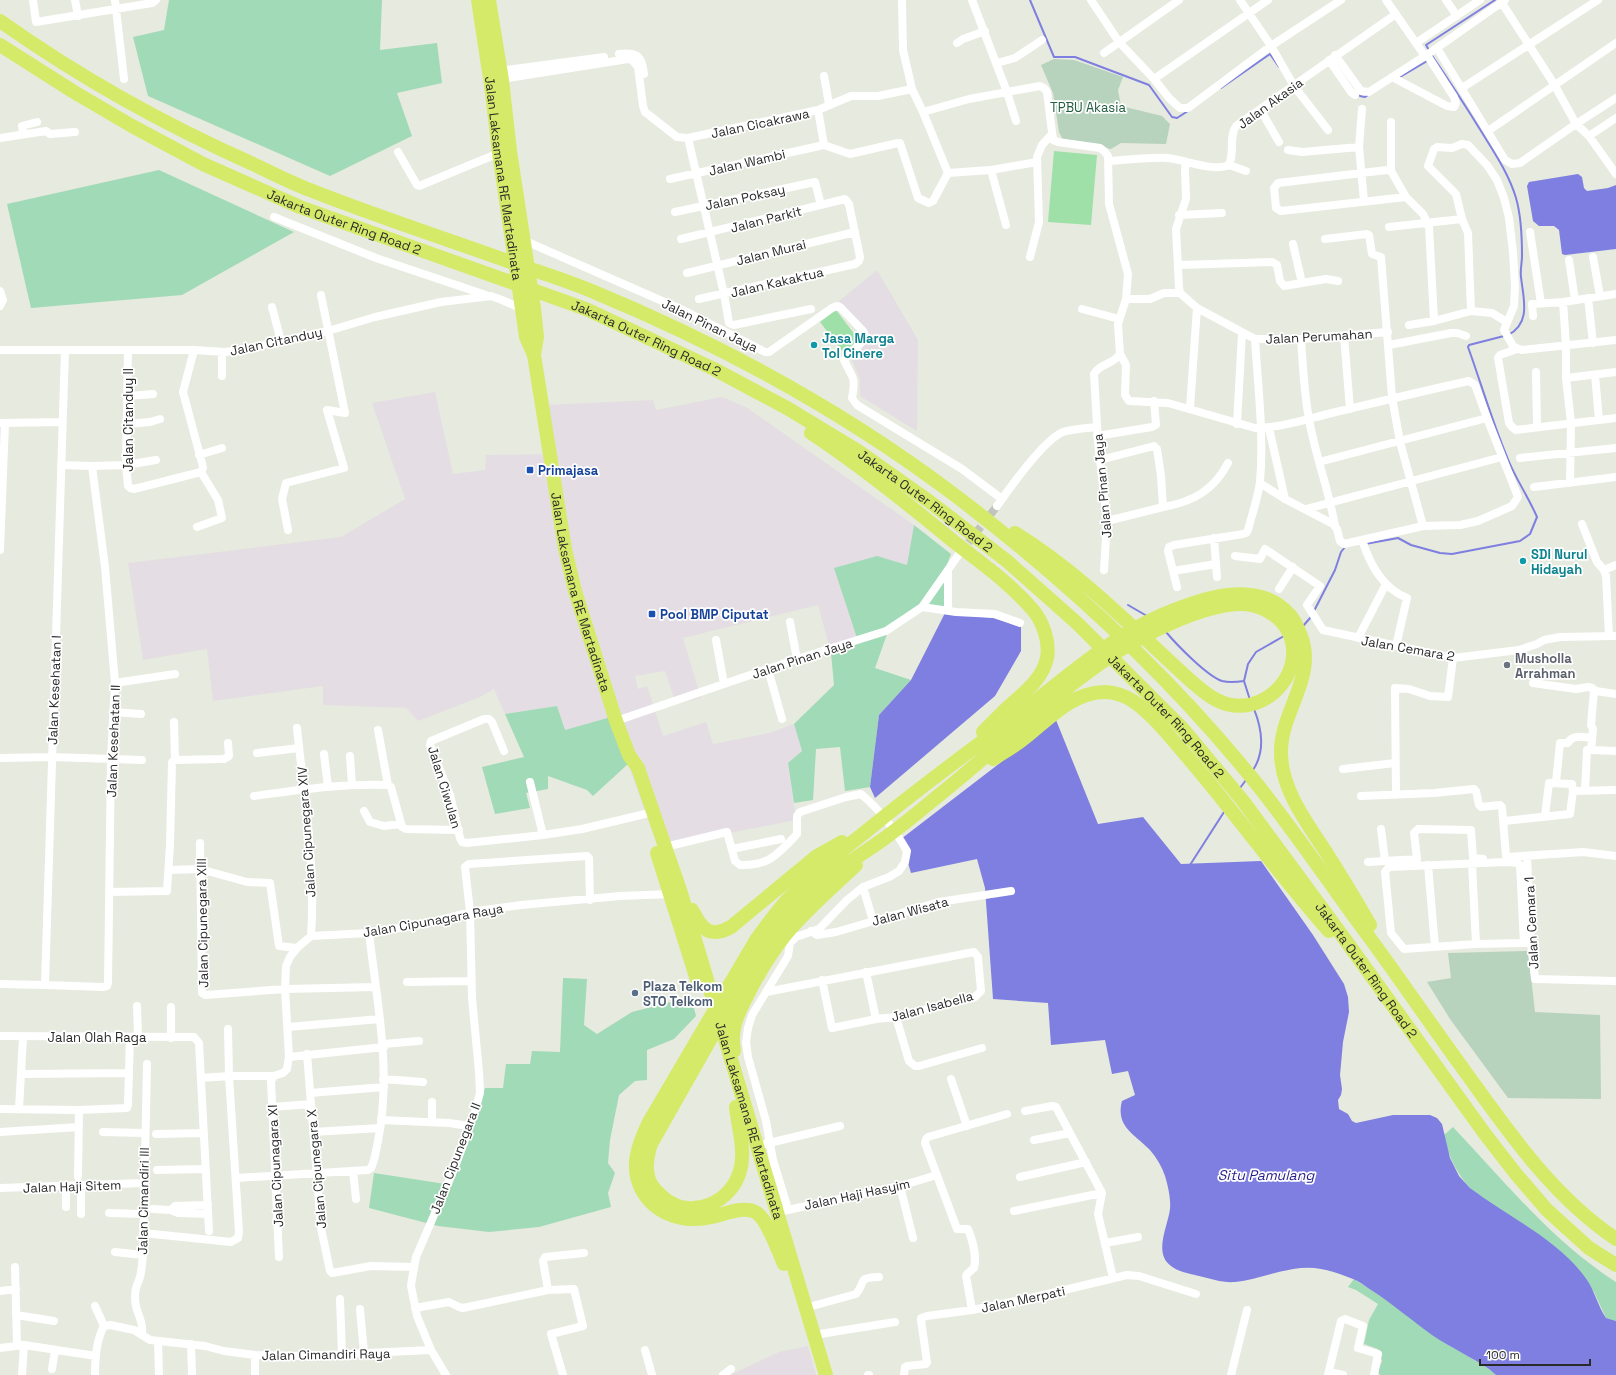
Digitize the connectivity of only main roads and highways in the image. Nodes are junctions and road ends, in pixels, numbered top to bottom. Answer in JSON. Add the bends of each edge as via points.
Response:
{"nodes":[{"id":1,"x":471,"y":0,"type":"edge"},
{"id":2,"x":478,"y":0,"type":"edge"},
{"id":3,"x":489,"y":0,"type":"edge"},
{"id":4,"x":495,"y":0,"type":"edge"},
{"id":5,"x":0,"y":21,"type":"edge"},
{"id":6,"x":0,"y":45,"type":"edge"},
{"id":7,"x":490,"y":75,"type":"junction"},
{"id":8,"x":507,"y":124,"type":"junction"},
{"id":9,"x":514,"y":216,"type":"junction"},
{"id":10,"x":714,"y":369,"type":"junction"},
{"id":11,"x":957,"y":497,"type":"junction"},
{"id":12,"x":629,"y":755,"type":"junction"},
{"id":13,"x":947,"y":767,"type":"junction"},
{"id":14,"x":957,"y":781,"type":"junction"},
{"id":15,"x":1222,"y":787,"type":"junction"},
{"id":16,"x":875,"y":824,"type":"junction"},
{"id":17,"x":886,"y":837,"type":"junction"},
{"id":18,"x":675,"y":894,"type":"junction"},
{"id":19,"x":1402,"y":983,"type":"junction"},
{"id":20,"x":1388,"y":999,"type":"junction"},
{"id":21,"x":740,"y":1106,"type":"junction"},
{"id":22,"x":1616,"y":1239,"type":"edge"},
{"id":23,"x":784,"y":1264,"type":"junction"},
{"id":24,"x":1616,"y":1265,"type":"edge"},
{"id":25,"x":818,"y":1375,"type":"edge"},
{"id":26,"x":826,"y":1375,"type":"edge"}],
"edges":[{"from":1,"to":7,"type":"highway","via":[[479,48]]},
{"from":2,"to":7,"type":"highway","name":"Jalan Laksamana RE Martadinata"},
{"from":3,"to":8,"type":"highway","name":"Jalan Laksamana RE Martadinata"},
{"from":4,"to":8,"type":"highway","via":[[512,111]]},
{"from":5,"to":11,"type":"highway","name":"Jakarta Outer Ring Road 2","via":[[143,109],[208,144],[307,189],[591,290],[698,338],[795,390],[870,435]]},
{"from":6,"to":10,"type":"highway","name":"Jakarta Outer Ring Road 2","via":[[74,92],[202,164],[300,207],[586,309]]},
{"from":7,"to":9,"type":"highway","name":"Jalan Laksamana RE Martadinata","via":[[499,153]]},
{"from":8,"to":9,"type":"highway","name":"Jalan Laksamana RE Martadinata"},
{"from":9,"to":12,"type":"highway","name":"Jalan Laksamana RE Martadinata","via":[[520,244],[526,308],[537,337],[534,355],[565,549],[589,640]]},
{"from":10,"to":13,"type":"highway","via":[[873,477],[1007,584],[1034,611],[1047,640],[1047,657],[1042,673],[1030,688]]},
{"from":10,"to":15,"type":"highway","name":"Jakarta Outer Ring Road 2","via":[[787,408],[858,451],[901,480],[1007,561],[1078,624],[1183,728]]},
{"from":11,"to":14,"type":"highway","via":[[1022,537],[1064,568],[1208,695],[1219,702],[1245,706],[1260,702],[1274,693],[1286,680],[1292,664],[1293,647],[1282,621],[1269,611],[1255,606],[1221,606],[1168,624],[1118,652],[1019,728]]},
{"from":11,"to":19,"type":"highway","name":"Jakarta Outer Ring Road 2","via":[[1017,544],[1091,608],[1200,718],[1257,784]]},
{"from":12,"to":18,"type":"highway","name":"Jalan Laksamana RE Martadinata","via":[[630,769]]},
{"from":12,"to":18,"type":"highway","name":"Jalan Laksamana RE Martadinata","via":[[638,768],[665,847]]},
{"from":13,"to":16,"type":"highway"},
{"from":13,"to":19,"type":"highway","via":[[1082,665],[1138,628],[1162,616],[1219,596],[1260,596],[1289,614],[1303,643],[1305,666],[1300,688],[1284,730],[1280,752],[1284,776],[1294,800],[1356,900]]},
{"from":14,"to":15,"type":"highway","via":[[1018,743],[1070,702],[1087,695],[1105,692],[1118,694],[1133,701]]},
{"from":14,"to":17,"type":"highway"},
{"from":15,"to":20,"type":"highway","via":[[1236,815],[1299,897]]},
{"from":15,"to":20,"type":"highway","name":"Jakarta Outer Ring Road 2","via":[[1243,801]]},
{"from":16,"to":18,"type":"highway","via":[[817,856],[724,931],[707,931],[700,926],[690,905]]},
{"from":16,"to":23,"type":"highway","via":[[822,867],[773,916],[724,992],[640,1141],[636,1156],[639,1184],[646,1196],[664,1212],[687,1220],[738,1211],[756,1212],[763,1219]]},
{"from":17,"to":21,"type":"highway","via":[[786,934],[753,985],[735,1020],[732,1032]]},
{"from":17,"to":21,"type":"highway","via":[[830,875],[782,922],[765,946],[651,1144],[647,1169],[650,1180],[661,1196],[670,1203],[688,1208],[707,1206],[717,1202],[728,1192],[740,1170]]},
{"from":18,"to":21,"type":"highway","name":"Jalan Laksamana RE Martadinata"},
{"from":19,"to":22,"type":"highway","name":"Jakarta Outer Ring Road 2","via":[[1500,1121],[1532,1160],[1564,1197]]},
{"from":20,"to":24,"type":"highway","name":"Jakarta Outer Ring Road 2","via":[[1485,1134],[1547,1210],[1589,1248]]},
{"from":21,"to":23,"type":"highway","name":"Jalan Laksamana RE Martadinata"},
{"from":21,"to":26,"type":"highway","name":"Jalan Laksamana RE Martadinata","via":[[763,1145]]},
{"from":23,"to":25,"type":"highway","name":"Jalan Laksamana RE Martadinata"}]}
